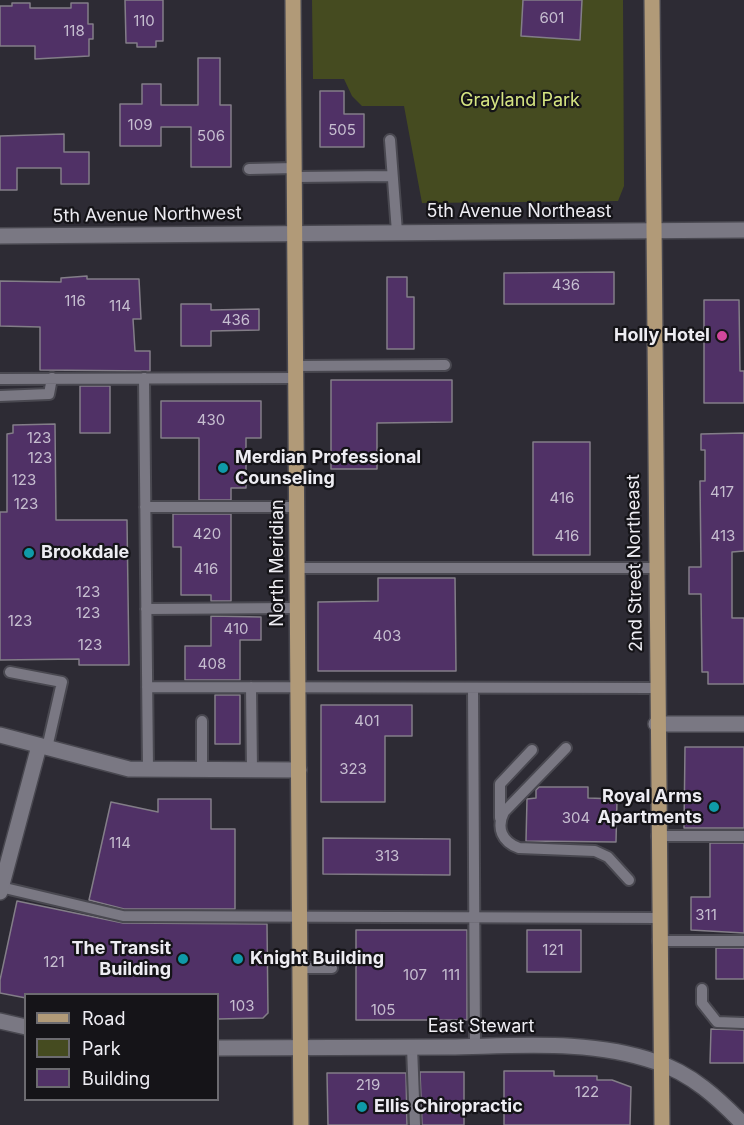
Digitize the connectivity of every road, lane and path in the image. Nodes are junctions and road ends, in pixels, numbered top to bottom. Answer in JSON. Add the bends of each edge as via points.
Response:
{"nodes":[{"id":1,"x":293,"y":0,"type":"edge"},
{"id":2,"x":652,"y":0,"type":"edge"},
{"id":3,"x":390,"y":140,"type":"dead end"},
{"id":4,"x":249,"y":169,"type":"dead end"},
{"id":5,"x":294,"y":172,"type":"junction"},
{"id":6,"x":392,"y":176,"type":"junction"},
{"id":7,"x":744,"y":230,"type":"edge"},
{"id":8,"x":652,"y":231,"type":"junction"},
{"id":9,"x":295,"y":232,"type":"junction"},
{"id":10,"x":396,"y":232,"type":"junction"},
{"id":11,"x":0,"y":236,"type":"edge"},
{"id":12,"x":445,"y":365,"type":"dead end"},
{"id":13,"x":296,"y":372,"type":"junction"},
{"id":14,"x":52,"y":378,"type":"junction"},
{"id":15,"x":144,"y":378,"type":"junction"},
{"id":16,"x":0,"y":379,"type":"edge"},
{"id":17,"x":0,"y":396,"type":"edge"},
{"id":18,"x":145,"y":507,"type":"junction"},
{"id":19,"x":297,"y":507,"type":"junction"},
{"id":20,"x":297,"y":568,"type":"junction"},
{"id":21,"x":655,"y":568,"type":"junction"},
{"id":22,"x":298,"y":608,"type":"junction"},
{"id":23,"x":146,"y":609,"type":"junction"},
{"id":24,"x":10,"y":672,"type":"dead end"},
{"id":25,"x":147,"y":687,"type":"junction"},
{"id":26,"x":251,"y":687,"type":"junction"},
{"id":27,"x":298,"y":687,"type":"junction"},
{"id":28,"x":473,"y":688,"type":"junction"},
{"id":29,"x":656,"y":688,"type":"junction"},
{"id":30,"x":202,"y":720,"type":"dead end"},
{"id":31,"x":656,"y":724,"type":"junction"},
{"id":32,"x":744,"y":724,"type":"edge"},
{"id":33,"x":0,"y":735,"type":"edge"},
{"id":34,"x":43,"y":747,"type":"junction"},
{"id":35,"x":566,"y":748,"type":"dead end"},
{"id":36,"x":532,"y":750,"type":"dead end"},
{"id":37,"x":148,"y":769,"type":"junction"},
{"id":38,"x":202,"y":769,"type":"junction"},
{"id":39,"x":252,"y":770,"type":"junction"},
{"id":40,"x":299,"y":770,"type":"junction"},
{"id":41,"x":500,"y":823,"type":"junction"},
{"id":42,"x":657,"y":836,"type":"junction"},
{"id":43,"x":744,"y":836,"type":"edge"},
{"id":44,"x":3,"y":869,"type":"edge"},
{"id":45,"x":629,"y":880,"type":"dead end"},
{"id":46,"x":1,"y":889,"type":"edge"},
{"id":47,"x":300,"y":916,"type":"junction"},
{"id":48,"x":474,"y":917,"type":"junction"},
{"id":49,"x":658,"y":918,"type":"junction"},
{"id":50,"x":658,"y":941,"type":"junction"},
{"id":51,"x":744,"y":941,"type":"edge"},
{"id":52,"x":300,"y":968,"type":"junction"},
{"id":53,"x":332,"y":968,"type":"dead end"},
{"id":54,"x":702,"y":989,"type":"dead end"},
{"id":55,"x":0,"y":1021,"type":"edge"},
{"id":56,"x":744,"y":1023,"type":"edge"},
{"id":57,"x":24,"y":1027,"type":"edge"},
{"id":58,"x":475,"y":1046,"type":"junction"},
{"id":59,"x":301,"y":1047,"type":"junction"},
{"id":60,"x":412,"y":1047,"type":"junction"},
{"id":61,"x":219,"y":1048,"type":"edge"},
{"id":62,"x":659,"y":1062,"type":"junction"},
{"id":63,"x":300,"y":1125,"type":"edge"},
{"id":64,"x":415,"y":1125,"type":"edge"},
{"id":65,"x":662,"y":1125,"type":"edge"},
{"id":66,"x":744,"y":1125,"type":"edge"}],
"edges":[{"from":1,"to":5,"type":"main road","name":"North Meridian"},
{"from":2,"to":8,"type":"main road","name":"2nd Street Northeast"},
{"from":3,"to":6,"type":"lane"},
{"from":4,"to":5,"type":"lane"},
{"from":5,"to":6,"type":"lane"},
{"from":5,"to":9,"type":"main road","name":"North Meridian"},
{"from":6,"to":10,"type":"lane"},
{"from":7,"to":8,"type":"street","name":"5th Avenue Northeast"},
{"from":8,"to":10,"type":"street","name":"5th Avenue Northeast"},
{"from":8,"to":21,"type":"main road","name":"2nd Street Northeast"},
{"from":9,"to":10,"type":"street","name":"5th Avenue Northeast"},
{"from":9,"to":11,"type":"street","name":"5th Avenue Northwest"},
{"from":9,"to":13,"type":"main road","name":"North Meridian"},
{"from":12,"to":13,"type":"lane"},
{"from":13,"to":15,"type":"lane"},
{"from":13,"to":19,"type":"main road","name":"North Meridian"},
{"from":14,"to":15,"type":"lane"},
{"from":14,"to":16,"type":"lane"},
{"from":14,"to":17,"type":"lane","via":[[49,394]]},
{"from":15,"to":18,"type":"lane"},
{"from":18,"to":19,"type":"lane"},
{"from":18,"to":23,"type":"lane"},
{"from":19,"to":20,"type":"main road","name":"North Meridian"},
{"from":20,"to":21,"type":"lane"},
{"from":20,"to":22,"type":"main road","name":"North Meridian"},
{"from":21,"to":29,"type":"main road","name":"2nd Street Northeast"},
{"from":22,"to":23,"type":"lane"},
{"from":22,"to":27,"type":"main road","name":"North Meridian"},
{"from":23,"to":25,"type":"lane"},
{"from":24,"to":34,"type":"lane","via":[[62,682]]},
{"from":25,"to":26,"type":"lane"},
{"from":25,"to":37,"type":"lane"},
{"from":26,"to":27,"type":"lane"},
{"from":26,"to":39,"type":"lane"},
{"from":27,"to":28,"type":"lane"},
{"from":27,"to":40,"type":"main road","name":"North Meridian"},
{"from":28,"to":29,"type":"lane"},
{"from":28,"to":48,"type":"lane"},
{"from":29,"to":31,"type":"main road","name":"2nd Street Northeast"},
{"from":30,"to":38,"type":"lane"},
{"from":31,"to":32,"type":"street"},
{"from":31,"to":42,"type":"main road","name":"2nd Street Northeast"},
{"from":33,"to":34,"type":"street"},
{"from":34,"to":37,"type":"street","via":[[129,769]]},
{"from":34,"to":44,"type":"street"},
{"from":35,"to":41,"type":"lane","via":[[508,808]]},
{"from":36,"to":41,"type":"lane","via":[[500,784]]},
{"from":37,"to":38,"type":"street"},
{"from":38,"to":39,"type":"street"},
{"from":39,"to":40,"type":"street"},
{"from":40,"to":47,"type":"main road","name":"North Meridian"},
{"from":41,"to":45,"type":"lane","via":[[503,837],[511,845],[602,853]]},
{"from":42,"to":43,"type":"lane"},
{"from":42,"to":49,"type":"main road","name":"2nd Street Northeast"},
{"from":44,"to":46,"type":"street"},
{"from":46,"to":47,"type":"lane","via":[[123,916]]},
{"from":47,"to":48,"type":"lane"},
{"from":47,"to":52,"type":"main road","name":"North Meridian"},
{"from":48,"to":49,"type":"lane"},
{"from":48,"to":58,"type":"lane"},
{"from":49,"to":50,"type":"main road","name":"2nd Street Northeast"},
{"from":50,"to":51,"type":"lane"},
{"from":50,"to":62,"type":"main road","name":"2nd Street Northeast"},
{"from":52,"to":53,"type":"lane"},
{"from":52,"to":59,"type":"main road","name":"North Meridian"},
{"from":54,"to":56,"type":"lane","via":[[702,1003],[717,1022]]},
{"from":55,"to":57,"type":"street"},
{"from":58,"to":60,"type":"street","name":"East Stewart"},
{"from":58,"to":62,"type":"street","name":"East Stewart","via":[[563,1046],[619,1052]]},
{"from":59,"to":60,"type":"street","name":"East Stewart"},
{"from":59,"to":61,"type":"street","name":"East Stewart"},
{"from":59,"to":63,"type":"main road","name":"North Meridian"},
{"from":60,"to":64,"type":"lane"},
{"from":62,"to":65,"type":"main road","name":"2nd Street Northeast"},
{"from":62,"to":66,"type":"street","name":"East Stewart","via":[[699,1084]]}]}
